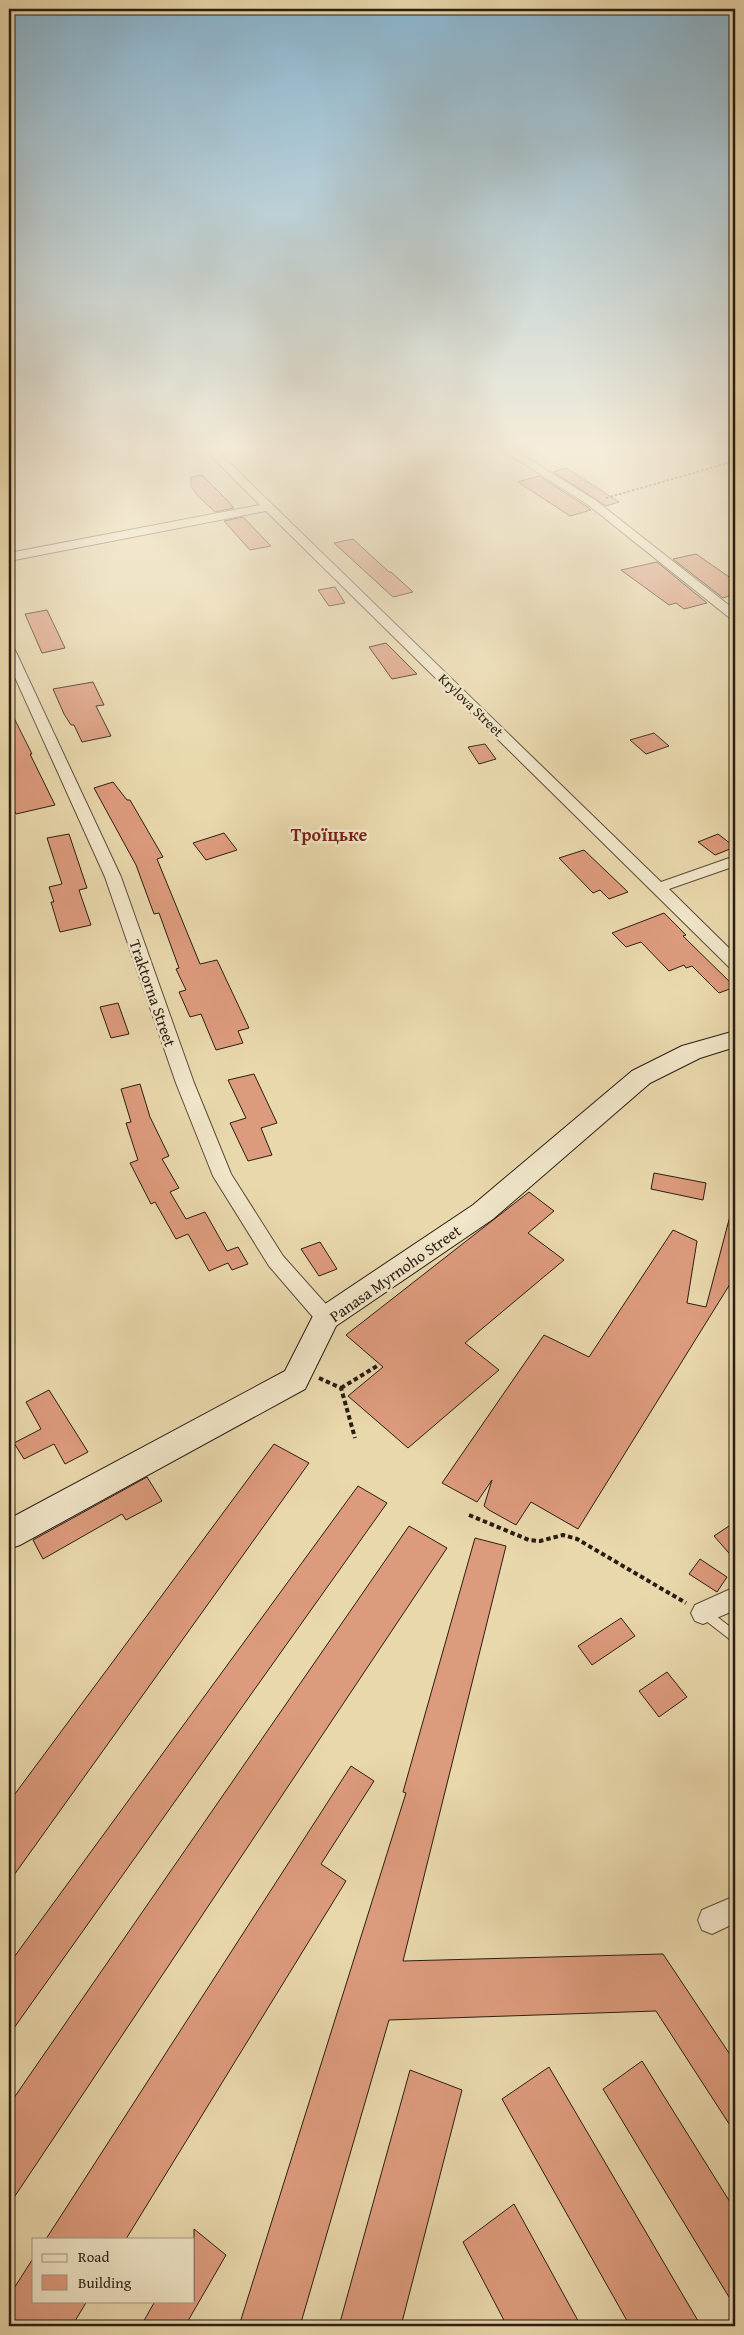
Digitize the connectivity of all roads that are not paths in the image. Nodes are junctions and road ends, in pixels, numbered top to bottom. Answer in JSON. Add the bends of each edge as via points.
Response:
{"nodes":[{"id":1,"x":317,"y":555,"type":"edge"},
{"id":2,"x":658,"y":555,"type":"edge"},
{"id":3,"x":735,"y":616,"type":"edge"},
{"id":4,"x":9,"y":650,"type":"edge"},
{"id":5,"x":735,"y":861,"type":"edge"},
{"id":6,"x":658,"y":888,"type":"junction"},
{"id":7,"x":735,"y":963,"type":"edge"},
{"id":8,"x":735,"y":1039,"type":"edge"},
{"id":9,"x":326,"y":1318,"type":"junction"},
{"id":10,"x":9,"y":1535,"type":"edge"},
{"id":11,"x":735,"y":1598,"type":"edge"},
{"id":12,"x":703,"y":1613,"type":"joint"},
{"id":13,"x":735,"y":1637,"type":"edge"}],
"edges":[{"from":1,"to":6,"type":"street","name":"Krylova Street"},
{"from":2,"to":3,"type":"street"},
{"from":4,"to":9,"type":"street","name":"Traktorna Street","via":[[113,877],[185,1083],[222,1176],[276,1261]]},
{"from":5,"to":6,"type":"street"},
{"from":6,"to":7,"type":"street","name":"Krylova Street"},
{"from":8,"to":9,"type":"street","name":"Panasa Myrnoho Street","via":[[691,1052],[641,1077],[483,1212]]},
{"from":9,"to":10,"type":"street","name":"Panasa Myrnoho Street","via":[[296,1380]]},
{"from":11,"to":12,"type":"street"},
{"from":12,"to":13,"type":"lane"}]}
